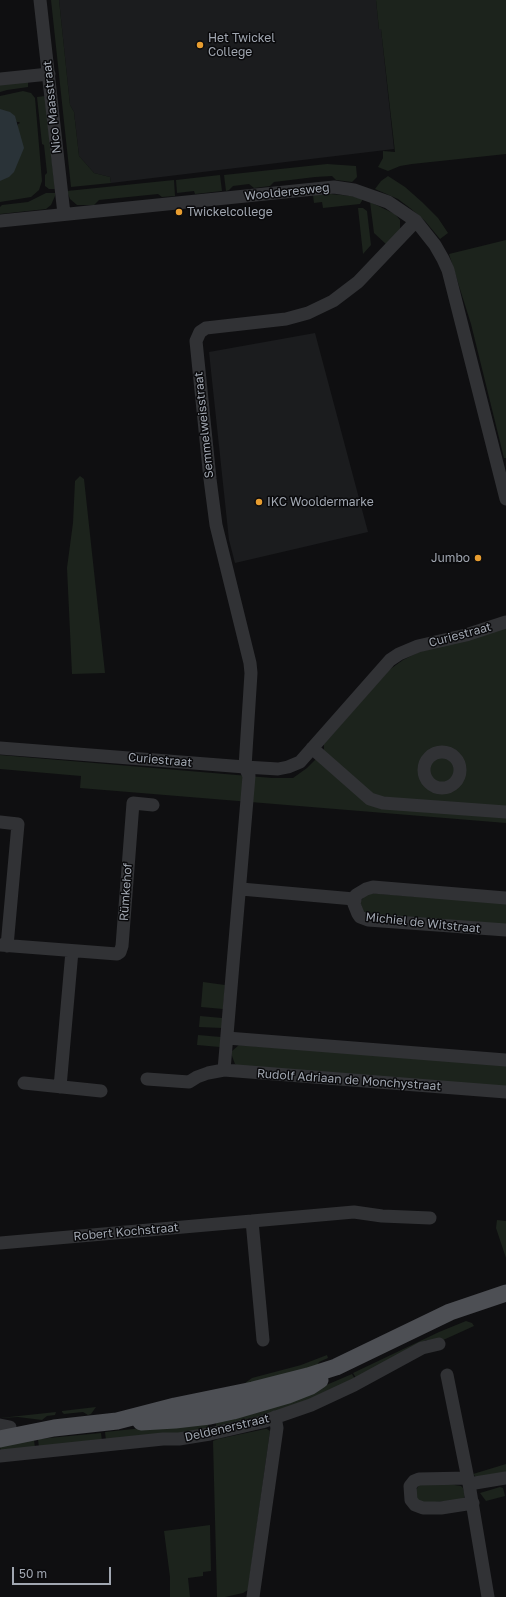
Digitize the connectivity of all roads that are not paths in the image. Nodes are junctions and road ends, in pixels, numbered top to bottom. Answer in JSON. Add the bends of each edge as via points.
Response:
{"nodes":[{"id":1,"x":40,"y":0,"type":"edge"},
{"id":2,"x":49,"y":74,"type":"junction"},
{"id":3,"x":0,"y":79,"type":"edge"},
{"id":4,"x":64,"y":214,"type":"junction"},
{"id":5,"x":0,"y":221,"type":"edge"},
{"id":6,"x":416,"y":221,"type":"junction"},
{"id":7,"x":503,"y":471,"type":"edge"},
{"id":8,"x":506,"y":499,"type":"edge"},
{"id":9,"x":506,"y":622,"type":"edge"},
{"id":10,"x":0,"y":748,"type":"edge"},
{"id":11,"x":312,"y":748,"type":"junction"},
{"id":12,"x":245,"y":767,"type":"junction"},
{"id":13,"x":440,"y":788,"type":"dead end"},
{"id":14,"x":153,"y":805,"type":"dead end"},
{"id":15,"x":438,"y":808,"type":"junction"},
{"id":16,"x":506,"y":812,"type":"edge"},
{"id":17,"x":0,"y":822,"type":"edge"},
{"id":18,"x":241,"y":889,"type":"junction"},
{"id":19,"x":506,"y":898,"type":"edge"},
{"id":20,"x":354,"y":899,"type":"junction"},
{"id":21,"x":506,"y":930,"type":"edge"},
{"id":22,"x":4,"y":946,"type":"edge"},
{"id":23,"x":72,"y":951,"type":"junction"},
{"id":24,"x":227,"y":1038,"type":"junction"},
{"id":25,"x":506,"y":1060,"type":"edge"},
{"id":26,"x":224,"y":1070,"type":"junction"},
{"id":27,"x":147,"y":1079,"type":"dead end"},
{"id":28,"x":24,"y":1083,"type":"dead end"},
{"id":29,"x":60,"y":1087,"type":"junction"},
{"id":30,"x":101,"y":1091,"type":"dead end"},
{"id":31,"x":506,"y":1092,"type":"edge"},
{"id":32,"x":430,"y":1218,"type":"dead end"},
{"id":33,"x":252,"y":1221,"type":"junction"},
{"id":34,"x":0,"y":1243,"type":"edge"},
{"id":35,"x":506,"y":1293,"type":"edge"},
{"id":36,"x":263,"y":1340,"type":"dead end"},
{"id":37,"x":439,"y":1344,"type":"dead end"},
{"id":38,"x":447,"y":1375,"type":"dead end"},
{"id":39,"x":275,"y":1417,"type":"junction"},
{"id":40,"x":3,"y":1429,"type":"edge"},
{"id":41,"x":0,"y":1456,"type":"edge"},
{"id":42,"x":506,"y":1478,"type":"edge"},
{"id":43,"x":468,"y":1481,"type":"junction"},
{"id":44,"x":472,"y":1504,"type":"junction"},
{"id":45,"x":253,"y":1597,"type":"edge"},
{"id":46,"x":488,"y":1597,"type":"edge"}],
"edges":[{"from":1,"to":2,"type":"street","name":"Nico Maasstraat"},
{"from":2,"to":3,"type":"street"},
{"from":2,"to":4,"type":"street","name":"Nico Maasstraat"},
{"from":4,"to":5,"type":"street","name":"Woolderesweg"},
{"from":4,"to":6,"type":"street","name":"Woolderesweg","via":[[334,187],[354,190],[388,202]]},
{"from":6,"to":7,"type":"street","name":"Woolderesweg","via":[[428,234],[448,270]]},
{"from":6,"to":12,"type":"street","name":"Semmelweisstraat","via":[[358,282],[342,295],[314,311],[286,319],[206,328],[198,336],[197,353],[215,519],[250,663],[251,694]]},
{"from":7,"to":8,"type":"street","name":"Woolderesweg"},
{"from":9,"to":11,"type":"street","name":"Curiestraat","via":[[466,635],[418,646],[399,654],[390,660]]},
{"from":10,"to":12,"type":"street","name":"Curiestraat"},
{"from":11,"to":12,"type":"street","name":"Curiestraat","via":[[300,762],[288,767]]},
{"from":11,"to":15,"type":"street","via":[[370,799],[383,803]]},
{"from":12,"to":18,"type":"street","via":[[249,776]]},
{"from":13,"to":15,"type":"street"},
{"from":14,"to":23,"type":"street","name":"Rümkehof","via":[[133,803],[120,952],[117,954]]},
{"from":15,"to":16,"type":"street"},
{"from":17,"to":22,"type":"street","name":"Rümkehof","via":[[18,824]]},
{"from":18,"to":20,"type":"street","name":"Michiel de Witstraat"},
{"from":18,"to":24,"type":"street"},
{"from":19,"to":20,"type":"street","name":"Michiel de Witstraat","via":[[373,888],[361,891]]},
{"from":20,"to":21,"type":"street","name":"Michiel de Witstraat","via":[[358,914],[368,920]]},
{"from":22,"to":23,"type":"street","name":"Rümkehof"},
{"from":23,"to":29,"type":"street"},
{"from":24,"to":25,"type":"street"},
{"from":24,"to":26,"type":"street"},
{"from":26,"to":27,"type":"street","name":"Rudolf Adriaan de Monchystraat","via":[[208,1073],[189,1082]]},
{"from":26,"to":31,"type":"street","name":"Rudolf Adriaan de Monchystraat"},
{"from":28,"to":29,"type":"street"},
{"from":29,"to":30,"type":"street"},
{"from":32,"to":33,"type":"street","name":"Robert Kochstraat","via":[[354,1212]]},
{"from":33,"to":34,"type":"street","name":"Robert Kochstraat"},
{"from":33,"to":36,"type":"street"},
{"from":35,"to":40,"type":"main road","via":[[450,1312],[336,1367],[253,1390],[117,1421],[54,1428],[24,1435]]},
{"from":37,"to":39,"type":"street","name":"Deldenerstraat","via":[[422,1348],[311,1405]]},
{"from":38,"to":43,"type":"street"},
{"from":39,"to":41,"type":"street","name":"Deldenerstraat","via":[[195,1437]]},
{"from":39,"to":45,"type":"street","via":[[277,1428]]},
{"from":42,"to":43,"type":"street"},
{"from":43,"to":44,"type":"street"},
{"from":43,"to":44,"type":"street","via":[[419,1478],[410,1486],[411,1500],[423,1508]]},
{"from":44,"to":46,"type":"street"}]}
